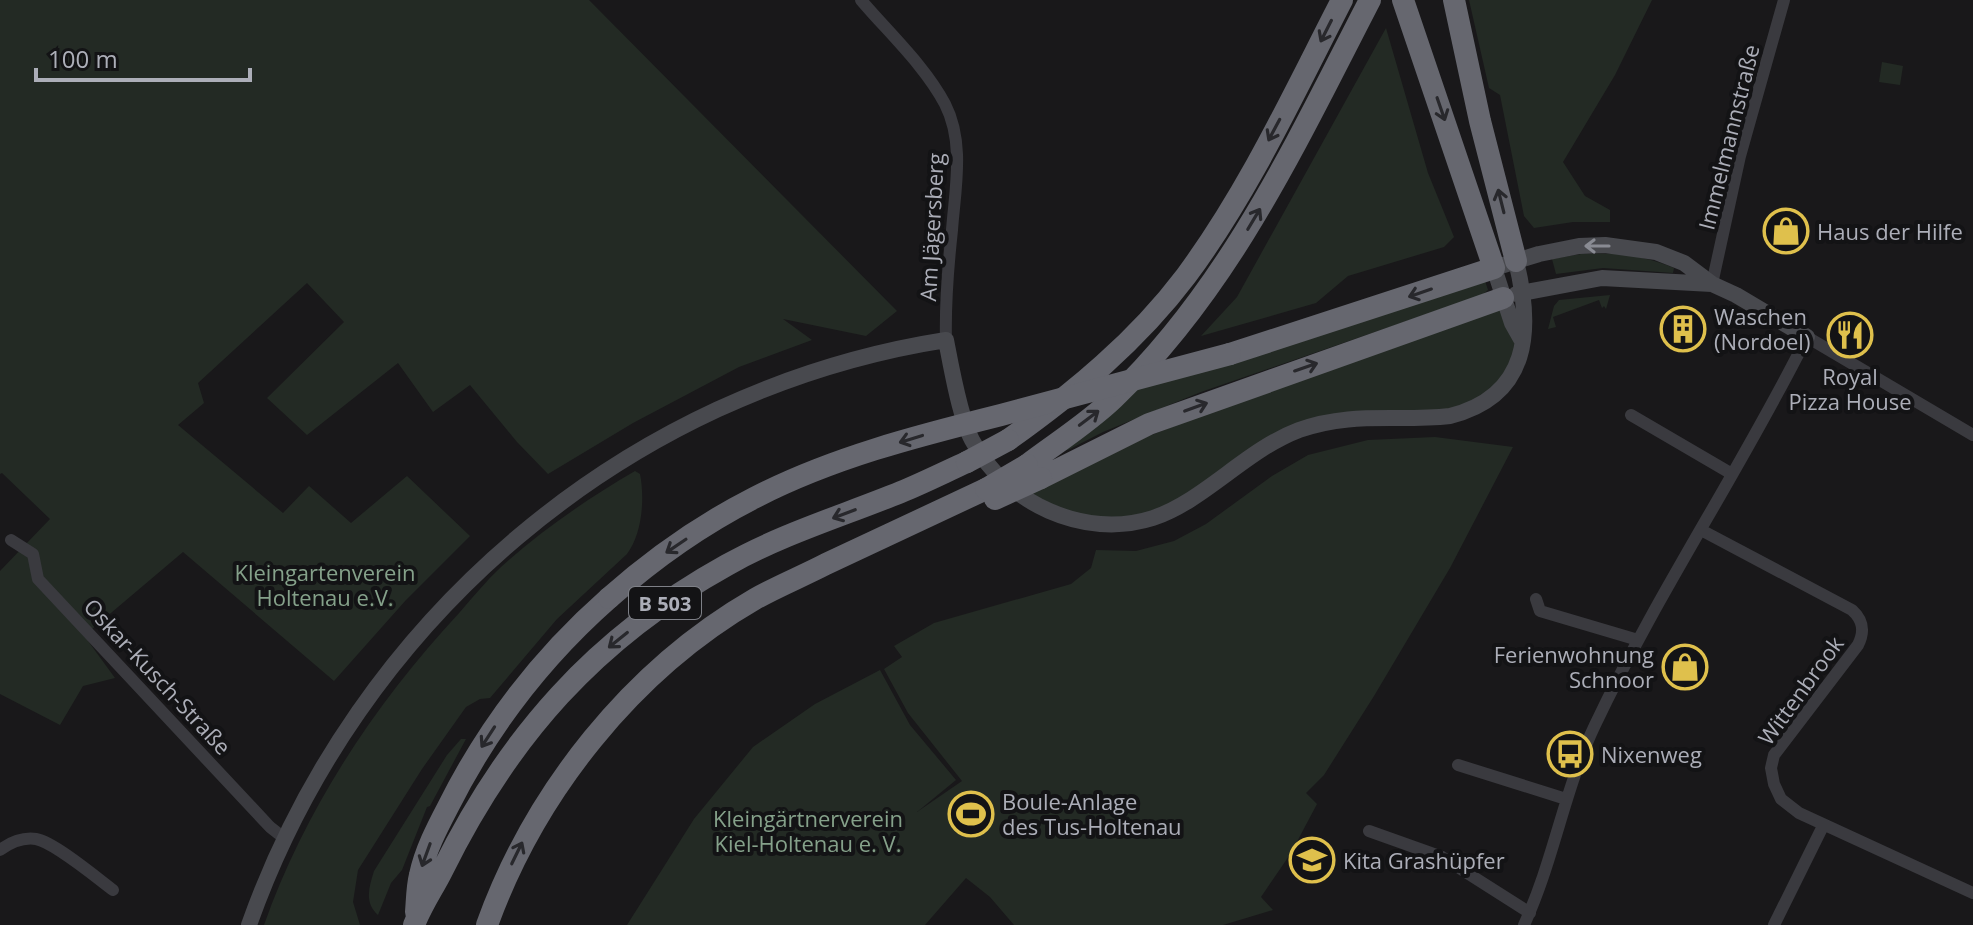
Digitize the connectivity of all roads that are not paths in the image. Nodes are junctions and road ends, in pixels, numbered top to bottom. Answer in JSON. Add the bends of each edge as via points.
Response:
{"nodes":[{"id":1,"x":1342,"y":0,"type":"edge"},
{"id":2,"x":1370,"y":0,"type":"edge"},
{"id":3,"x":1403,"y":0,"type":"edge"},
{"id":4,"x":1454,"y":0,"type":"edge"},
{"id":5,"x":1784,"y":0,"type":"edge"},
{"id":6,"x":863,"y":1,"type":"edge"},
{"id":7,"x":1516,"y":261,"type":"junction"},
{"id":8,"x":1494,"y":268,"type":"junction"},
{"id":9,"x":1712,"y":284,"type":"junction"},
{"id":10,"x":1513,"y":295,"type":"junction"},
{"id":11,"x":1807,"y":337,"type":"junction"},
{"id":12,"x":946,"y":340,"type":"junction"},
{"id":13,"x":1631,"y":415,"type":"dead end"},
{"id":14,"x":1973,"y":435,"type":"edge"},
{"id":15,"x":1034,"y":471,"type":"junction"},
{"id":16,"x":1732,"y":474,"type":"junction"},
{"id":17,"x":1701,"y":530,"type":"junction"},
{"id":18,"x":11,"y":540,"type":"dead end"},
{"id":19,"x":1536,"y":599,"type":"dead end"},
{"id":20,"x":1638,"y":640,"type":"junction"},
{"id":21,"x":1458,"y":765,"type":"dead end"},
{"id":22,"x":1566,"y":799,"type":"junction"},
{"id":23,"x":1823,"y":826,"type":"junction"},
{"id":24,"x":1369,"y":831,"type":"dead end"},
{"id":25,"x":284,"y":838,"type":"junction"},
{"id":26,"x":0,"y":850,"type":"edge"},
{"id":27,"x":113,"y":890,"type":"dead end"},
{"id":28,"x":1973,"y":893,"type":"edge"},
{"id":29,"x":1527,"y":919,"type":"edge"},
{"id":30,"x":414,"y":923,"type":"edge"},
{"id":31,"x":249,"y":925,"type":"edge"},
{"id":32,"x":487,"y":925,"type":"edge"},
{"id":33,"x":1774,"y":925,"type":"edge"}],
"edges":[{"from":1,"to":30,"type":"highway","number":"B 503","one_way":true,"bridge":true,"via":[[1214,235],[1138,333],[1008,440],[727,565],[619,639],[542,712],[493,778]]},
{"from":15,"to":2,"type":"highway","number":"B 503","one_way":true,"via":[[1165,344],[1235,251]]},
{"from":3,"to":8,"type":"highway","one_way":true},
{"from":7,"to":4,"type":"highway","one_way":true},
{"from":5,"to":9,"type":"street","name":"Immelmannstraße","via":[[1740,156]]},
{"from":6,"to":12,"type":"street","name":"Am Jägersberg","via":[[932,83],[955,135]]},
{"from":7,"to":8,"type":"street"},
{"from":9,"to":7,"type":"street","one_way":true,"via":[[1674,258],[1632,248],[1579,246]]},
{"from":7,"to":10,"type":"street"},
{"from":8,"to":10,"type":"street"},
{"from":8,"to":30,"type":"highway","number":"B 503","one_way":true,"bridge":true,"via":[[1230,354],[818,469],[725,513],[609,598],[556,648],[510,705],[426,852]]},
{"from":9,"to":10,"type":"street","via":[[1602,278]]},
{"from":9,"to":11,"type":"street"},
{"from":10,"to":12,"type":"street","via":[[1521,354],[1512,377],[1475,408],[1430,418],[1341,418],[1297,431],[1167,511],[1122,523],[1092,525],[1048,511],[1022,497],[991,468],[971,438]]},
{"from":15,"to":10,"type":"highway","one_way":true,"via":[[1149,424]]},
{"from":11,"to":14,"type":"street"},
{"from":11,"to":16,"type":"street"},
{"from":12,"to":25,"type":"street","via":[[852,359],[734,400],[634,453],[556,507],[471,578],[417,636],[323,766]]},
{"from":13,"to":16,"type":"street"},
{"from":32,"to":15,"type":"highway","number":"B 503","one_way":true,"bridge":true,"via":[[525,837],[564,776],[614,715],[675,656],[756,598]]},
{"from":16,"to":17,"type":"street"},
{"from":17,"to":20,"type":"street"},
{"from":17,"to":23,"type":"street","name":"Wittenbrook","via":[[1852,610],[1861,622],[1858,645],[1772,761],[1771,775],[1781,799]]},
{"from":18,"to":25,"type":"street","name":"Oskar-Kusch-Straße","via":[[33,554],[38,579]]},
{"from":19,"to":20,"type":"street","via":[[1540,611]]},
{"from":20,"to":22,"type":"street","via":[[1581,756]]},
{"from":21,"to":22,"type":"street"},
{"from":22,"to":29,"type":"street","via":[[1550,863]]},
{"from":23,"to":28,"type":"street","name":"Wittenbrook"},
{"from":23,"to":33,"type":"street"},
{"from":24,"to":29,"type":"street","via":[[1442,857]]},
{"from":25,"to":31,"type":"street"},
{"from":26,"to":27,"type":"street","via":[[24,839],[45,842]]}]}
